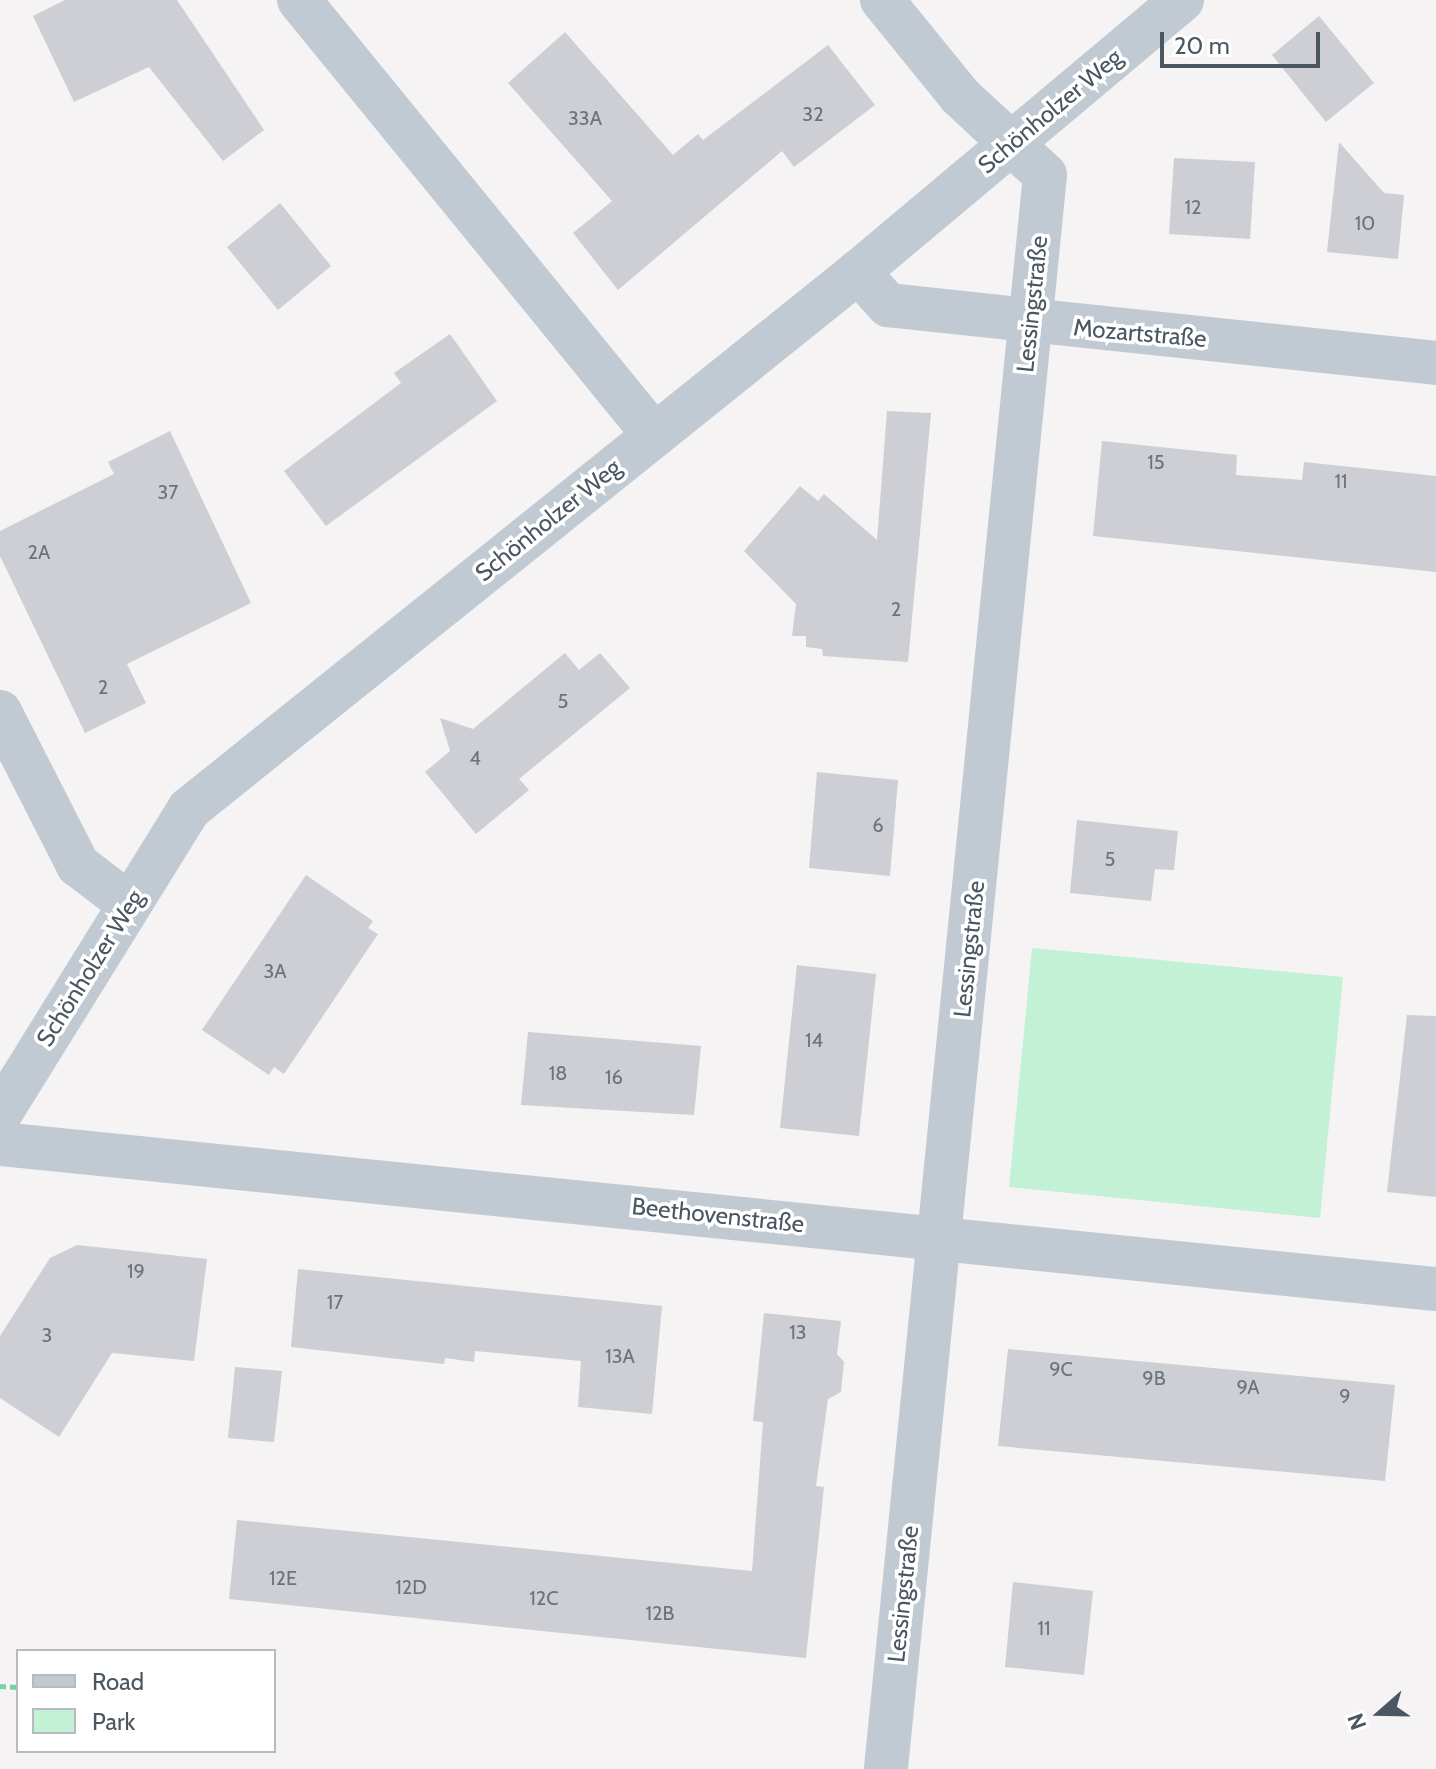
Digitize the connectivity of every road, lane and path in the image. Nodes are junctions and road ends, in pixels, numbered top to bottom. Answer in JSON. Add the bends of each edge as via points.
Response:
{"nodes":[{"id":1,"x":299,"y":0,"type":"edge"},
{"id":2,"x":882,"y":0,"type":"edge"},
{"id":3,"x":1182,"y":0,"type":"edge"},
{"id":4,"x":1012,"y":143,"type":"junction"},
{"id":5,"x":858,"y":272,"type":"junction"},
{"id":6,"x":1030,"y":323,"type":"junction"},
{"id":7,"x":1436,"y":363,"type":"edge"},
{"id":8,"x":654,"y":435,"type":"junction"},
{"id":9,"x":0,"y":712,"type":"edge"},
{"id":10,"x":129,"y":904,"type":"junction"},
{"id":11,"x":0,"y":1114,"type":"edge"},
{"id":12,"x":0,"y":1144,"type":"edge"},
{"id":13,"x":941,"y":1237,"type":"junction"},
{"id":14,"x":1436,"y":1289,"type":"edge"},
{"id":15,"x":886,"y":1769,"type":"edge"}],
"edges":[{"from":1,"to":8,"type":"street"},
{"from":2,"to":4,"type":"street","via":[[960,96]]},
{"from":3,"to":4,"type":"street","name":"Schönholzer Weg"},
{"from":4,"to":5,"type":"street","name":"Schönholzer Weg"},
{"from":4,"to":6,"type":"street","name":"Lessingstraße","via":[[1045,175]]},
{"from":5,"to":6,"type":"street","name":"Mozartstraße","via":[[888,305]]},
{"from":5,"to":8,"type":"street","name":"Schönholzer Weg"},
{"from":6,"to":7,"type":"street","name":"Mozartstraße"},
{"from":6,"to":13,"type":"street","name":"Lessingstraße"},
{"from":8,"to":10,"type":"street","name":"Schönholzer Weg","via":[[189,809]]},
{"from":9,"to":10,"type":"street","via":[[78,865]]},
{"from":10,"to":11,"type":"street","name":"Schönholzer Weg"},
{"from":12,"to":13,"type":"street","name":"Beethovenstraße"},
{"from":13,"to":14,"type":"street","name":"Beethovenstraße"},
{"from":13,"to":15,"type":"street","name":"Lessingstraße"}]}
